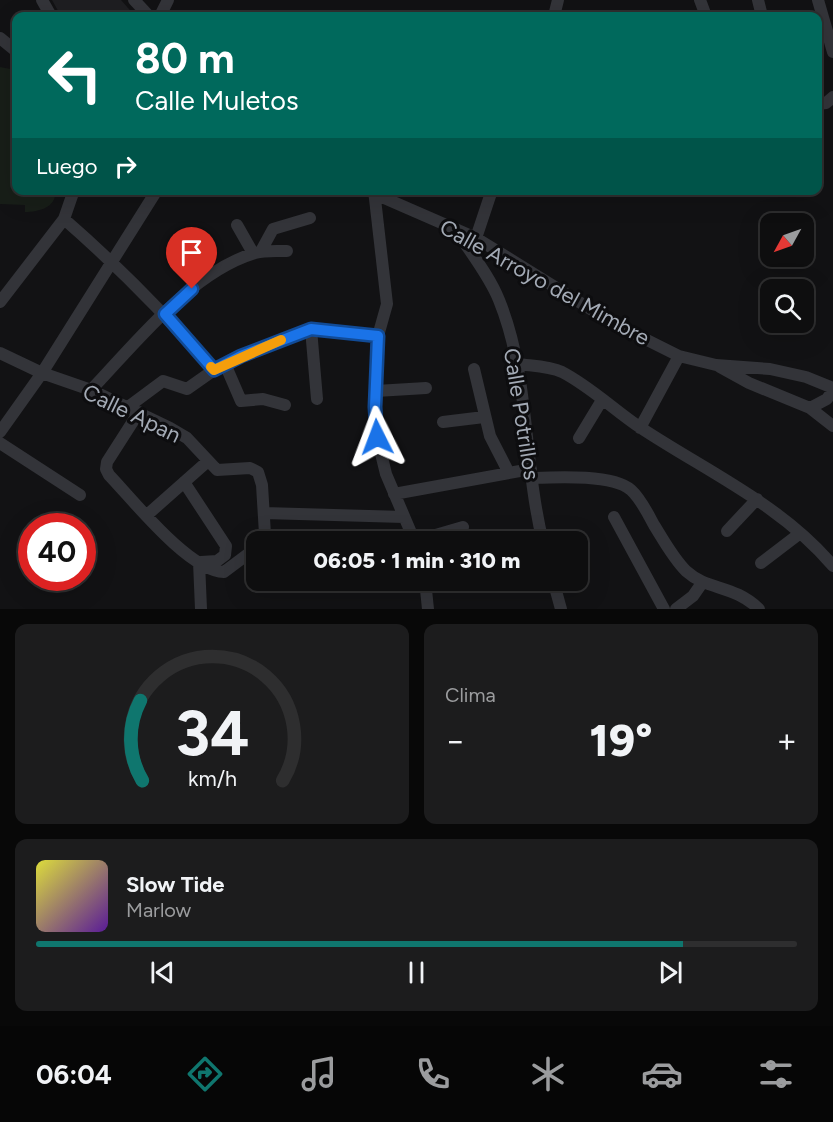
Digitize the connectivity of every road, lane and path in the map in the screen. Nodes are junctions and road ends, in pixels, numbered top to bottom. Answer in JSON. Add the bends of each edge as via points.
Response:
{"nodes":[{"id":1,"x":134,"y":0,"type":"edge"},
{"id":2,"x":145,"y":12,"type":"edge"},
{"id":3,"x":822,"y":14,"type":"edge"},
{"id":4,"x":0,"y":38,"type":"edge"},
{"id":5,"x":12,"y":48,"type":"edge"},
{"id":6,"x":833,"y":52,"type":"edge"},
{"id":7,"x":72,"y":195,"type":"edge"},
{"id":8,"x":154,"y":195,"type":"edge"},
{"id":9,"x":374,"y":195,"type":"edge"},
{"id":10,"x":379,"y":195,"type":"edge"},
{"id":11,"x":490,"y":195,"type":"edge"},
{"id":12,"x":310,"y":218,"type":"dead end"},
{"id":13,"x":64,"y":219,"type":"junction"},
{"id":14,"x":237,"y":225,"type":"dead end"},
{"id":15,"x":454,"y":228,"type":"junction"},
{"id":16,"x":476,"y":238,"type":"junction"},
{"id":17,"x":287,"y":251,"type":"dead end"},
{"id":18,"x":257,"y":252,"type":"junction"},
{"id":19,"x":112,"y":261,"type":"junction"},
{"id":20,"x":0,"y":302,"type":"edge"},
{"id":21,"x":165,"y":314,"type":"junction"},
{"id":22,"x":311,"y":329,"type":"junction"},
{"id":23,"x":378,"y":336,"type":"junction"},
{"id":24,"x":0,"y":353,"type":"edge"},
{"id":25,"x":679,"y":356,"type":"junction"},
{"id":26,"x":518,"y":364,"type":"junction"},
{"id":27,"x":716,"y":365,"type":"junction"},
{"id":28,"x":219,"y":367,"type":"junction"},
{"id":29,"x":474,"y":369,"type":"dead end"},
{"id":30,"x":42,"y":373,"type":"junction"},
{"id":31,"x":426,"y":388,"type":"dead end"},
{"id":32,"x":833,"y":389,"type":"edge"},
{"id":33,"x":91,"y":390,"type":"junction"},
{"id":34,"x":376,"y":391,"type":"junction"},
{"id":35,"x":316,"y":399,"type":"dead end"},
{"id":36,"x":602,"y":400,"type":"junction"},
{"id":37,"x":285,"y":405,"type":"dead end"},
{"id":38,"x":810,"y":408,"type":"junction"},
{"id":39,"x":134,"y":409,"type":"junction"},
{"id":40,"x":484,"y":417,"type":"junction"},
{"id":41,"x":443,"y":422,"type":"dead end"},
{"id":42,"x":833,"y":426,"type":"edge"},
{"id":43,"x":640,"y":428,"type":"junction"},
{"id":44,"x":0,"y":432,"type":"edge"},
{"id":45,"x":579,"y":438,"type":"dead end"},
{"id":46,"x":0,"y":443,"type":"edge"},
{"id":47,"x":208,"y":461,"type":"junction"},
{"id":48,"x":509,"y":473,"type":"junction"},
{"id":49,"x":531,"y":473,"type":"junction"},
{"id":50,"x":184,"y":482,"type":"junction"},
{"id":51,"x":394,"y":494,"type":"junction"},
{"id":52,"x":80,"y":495,"type":"dead end"},
{"id":53,"x":757,"y":500,"type":"junction"},
{"id":54,"x":264,"y":513,"type":"junction"},
{"id":55,"x":147,"y":515,"type":"junction"},
{"id":56,"x":404,"y":517,"type":"junction"},
{"id":57,"x":614,"y":517,"type":"dead end"},
{"id":58,"x":463,"y":527,"type":"dead end"},
{"id":59,"x":265,"y":531,"type":"edge"},
{"id":60,"x":410,"y":531,"type":"edge"},
{"id":61,"x":449,"y":531,"type":"edge"},
{"id":62,"x":541,"y":531,"type":"edge"},
{"id":63,"x":727,"y":531,"type":"dead end"},
{"id":64,"x":799,"y":534,"type":"junction"},
{"id":65,"x":246,"y":556,"type":"edge"},
{"id":66,"x":199,"y":562,"type":"junction"},
{"id":67,"x":761,"y":563,"type":"dead end"},
{"id":68,"x":833,"y":566,"type":"edge"},
{"id":69,"x":702,"y":583,"type":"junction"},
{"id":70,"x":426,"y":591,"type":"edge"},
{"id":71,"x":556,"y":591,"type":"edge"},
{"id":72,"x":201,"y":609,"type":"edge"},
{"id":73,"x":428,"y":609,"type":"edge"},
{"id":74,"x":561,"y":609,"type":"edge"},
{"id":75,"x":664,"y":609,"type":"edge"},
{"id":76,"x":676,"y":609,"type":"edge"},
{"id":77,"x":759,"y":609,"type":"edge"}],
"edges":[{"from":1,"to":2,"type":"street"},
{"from":3,"to":6,"type":"street"},
{"from":4,"to":5,"type":"street"},
{"from":7,"to":13,"type":"street"},
{"from":8,"to":19,"type":"street"},
{"from":9,"to":23,"type":"street","via":[[386,297]]},
{"from":10,"to":15,"type":"street","name":"Calle Arroyo del Mimbre"},
{"from":11,"to":16,"type":"street"},
{"from":12,"to":18,"type":"street","via":[[273,229]]},
{"from":13,"to":19,"type":"street"},
{"from":13,"to":20,"type":"street"},
{"from":14,"to":18,"type":"street"},
{"from":15,"to":16,"type":"street","name":"Calle Arroyo del Mimbre"},
{"from":15,"to":26,"type":"street","name":"Calle Potrillos","via":[[499,299]]},
{"from":16,"to":25,"type":"street","name":"Calle Arroyo del Mimbre","via":[[613,323]]},
{"from":17,"to":18,"type":"street"},
{"from":18,"to":21,"type":"street","via":[[223,268]]},
{"from":19,"to":21,"type":"street"},
{"from":19,"to":30,"type":"street"},
{"from":21,"to":28,"type":"street"},
{"from":21,"to":33,"type":"street"},
{"from":22,"to":23,"type":"street"},
{"from":22,"to":28,"type":"street"},
{"from":22,"to":35,"type":"street"},
{"from":23,"to":34,"type":"street"},
{"from":24,"to":30,"type":"street","name":"Calle Apan"},
{"from":25,"to":27,"type":"street","name":"Calle Arroyo del Mimbre"},
{"from":25,"to":43,"type":"street"},
{"from":26,"to":36,"type":"street","via":[[562,372]]},
{"from":26,"to":49,"type":"street","name":"Calle Potrillos"},
{"from":27,"to":32,"type":"street","via":[[770,369],[806,377]]},
{"from":27,"to":38,"type":"street"},
{"from":28,"to":37,"type":"street","via":[[246,402],[263,399]]},
{"from":28,"to":39,"type":"street","via":[[187,389],[163,381]]},
{"from":29,"to":40,"type":"street"},
{"from":30,"to":33,"type":"street","name":"Calle Apan"},
{"from":30,"to":44,"type":"street"},
{"from":31,"to":34,"type":"street"},
{"from":32,"to":38,"type":"street","via":[[827,399]]},
{"from":33,"to":39,"type":"street","name":"Calle Apan"},
{"from":34,"to":51,"type":"street","via":[[377,437]]},
{"from":36,"to":43,"type":"street"},
{"from":36,"to":45,"type":"street"},
{"from":38,"to":42,"type":"street"},
{"from":39,"to":47,"type":"street","name":"Calle Apan","via":[[187,438]]},
{"from":39,"to":55,"type":"street","via":[[106,469]]},
{"from":40,"to":41,"type":"street"},
{"from":40,"to":48,"type":"street","via":[[494,447]]},
{"from":43,"to":53,"type":"street"},
{"from":46,"to":52,"type":"street"},
{"from":47,"to":50,"type":"street"},
{"from":47,"to":54,"type":"street","name":"Calle Apan","via":[[220,471],[250,468],[258,472]]},
{"from":48,"to":49,"type":"street"},
{"from":48,"to":51,"type":"street"},
{"from":49,"to":62,"type":"street","name":"Calle Potrillos"},
{"from":49,"to":69,"type":"street","via":[[625,486],[637,496],[676,560]]},
{"from":50,"to":55,"type":"street"},
{"from":50,"to":66,"type":"street","via":[[226,546],[225,555],[217,561]]},
{"from":51,"to":56,"type":"street"},
{"from":53,"to":63,"type":"street"},
{"from":53,"to":64,"type":"street"},
{"from":54,"to":56,"type":"street"},
{"from":54,"to":59,"type":"street","name":"Calle Apan"},
{"from":55,"to":66,"type":"street","via":[[171,542]]},
{"from":56,"to":60,"type":"street"},
{"from":57,"to":75,"type":"street"},
{"from":58,"to":61,"type":"street"},
{"from":64,"to":67,"type":"street"},
{"from":64,"to":68,"type":"street"},
{"from":65,"to":66,"type":"street","via":[[224,572]]},
{"from":66,"to":72,"type":"street"},
{"from":69,"to":76,"type":"street"},
{"from":69,"to":77,"type":"street","via":[[737,592]]},
{"from":70,"to":73,"type":"street"},
{"from":71,"to":74,"type":"street"}]}
